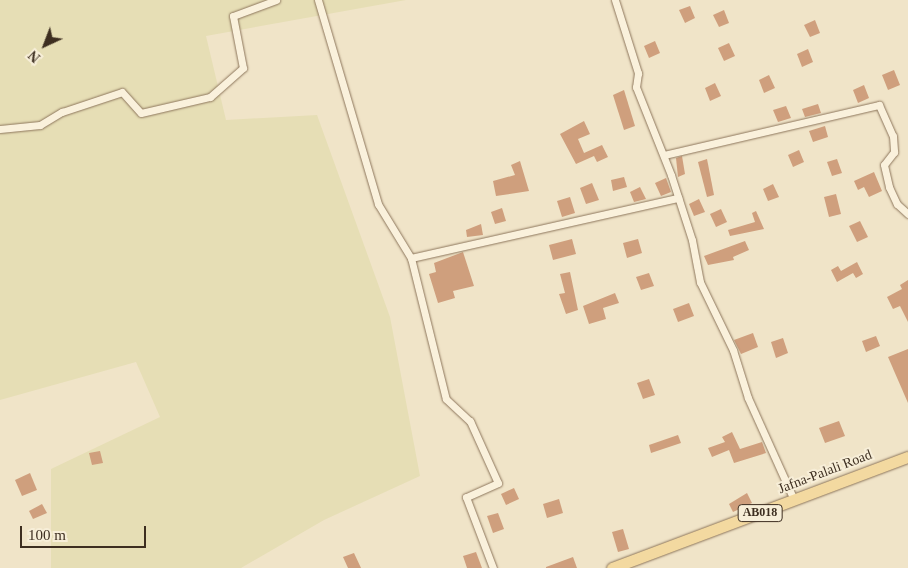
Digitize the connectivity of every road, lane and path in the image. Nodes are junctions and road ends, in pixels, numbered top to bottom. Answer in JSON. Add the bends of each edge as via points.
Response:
{"nodes":[{"id":1,"x":276,"y":0,"type":"edge"},
{"id":2,"x":318,"y":0,"type":"edge"},
{"id":3,"x":615,"y":0,"type":"edge"},
{"id":4,"x":0,"y":129,"type":"edge"},
{"id":5,"x":664,"y":156,"type":"junction"},
{"id":6,"x":678,"y":198,"type":"junction"},
{"id":7,"x":908,"y":214,"type":"edge"},
{"id":8,"x":411,"y":258,"type":"junction"},
{"id":9,"x":908,"y":457,"type":"edge"},
{"id":10,"x":794,"y":500,"type":"junction"},
{"id":11,"x":493,"y":568,"type":"edge"},
{"id":12,"x":612,"y":568,"type":"edge"}],
"edges":[{"from":1,"to":4,"type":"street","via":[[233,16],[243,68],[210,97],[142,113],[122,92],[62,112],[40,125]]},
{"from":2,"to":8,"type":"street","via":[[378,204]]},
{"from":3,"to":5,"type":"street","via":[[638,74],[636,86]]},
{"from":5,"to":6,"type":"street"},
{"from":5,"to":7,"type":"street","via":[[879,105],[893,136],[894,152],[884,166],[889,187],[897,204]]},
{"from":6,"to":8,"type":"street"},
{"from":6,"to":10,"type":"street","via":[[692,240],[700,282],[734,350],[748,398]]},
{"from":8,"to":11,"type":"street","via":[[446,399],[470,421],[498,483],[466,497]]},
{"from":9,"to":10,"type":"main road","name":"Jafna-Palali Road","number":"AB018"},
{"from":10,"to":12,"type":"main road","name":"Jafna-Palali Road","number":"AB018"}]}
